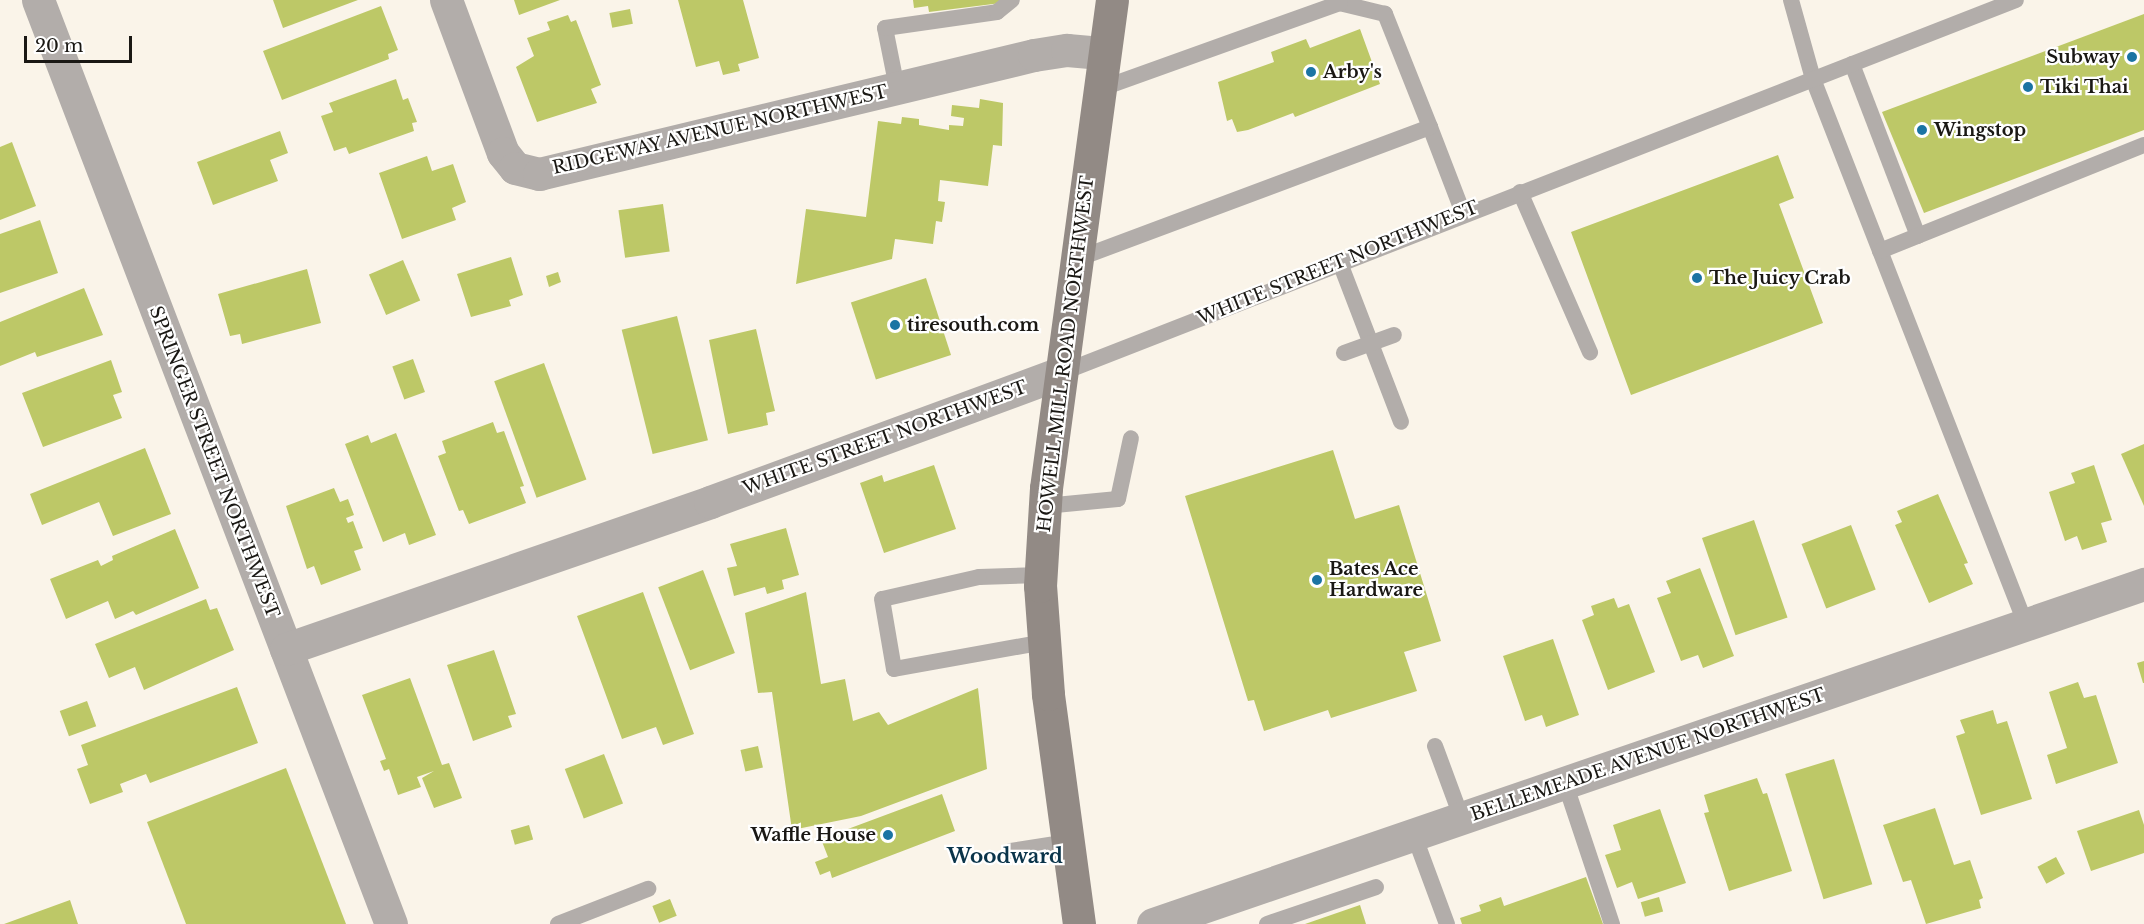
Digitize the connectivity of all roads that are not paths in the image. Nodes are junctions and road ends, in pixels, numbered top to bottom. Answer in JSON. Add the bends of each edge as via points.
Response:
{"nodes":[{"id":1,"x":38,"y":0,"type":"edge"},
{"id":2,"x":446,"y":0,"type":"edge"},
{"id":3,"x":1012,"y":0,"type":"edge"},
{"id":4,"x":1112,"y":0,"type":"edge"},
{"id":5,"x":1791,"y":0,"type":"edge"},
{"id":6,"x":2016,"y":0,"type":"edge"},
{"id":7,"x":1104,"y":53,"type":"junction"},
{"id":8,"x":1852,"y":64,"type":"junction"},
{"id":9,"x":1813,"y":79,"type":"junction"},
{"id":10,"x":897,"y":88,"type":"junction"},
{"id":11,"x":1100,"y":89,"type":"junction"},
{"id":12,"x":1430,"y":127,"type":"junction"},
{"id":13,"x":2144,"y":145,"type":"edge"},
{"id":14,"x":1520,"y":192,"type":"junction"},
{"id":15,"x":1463,"y":213,"type":"junction"},
{"id":16,"x":1918,"y":236,"type":"junction"},
{"id":17,"x":1880,"y":251,"type":"junction"},
{"id":18,"x":1077,"y":259,"type":"junction"},
{"id":19,"x":1340,"y":263,"type":"junction"},
{"id":20,"x":1394,"y":335,"type":"dead end"},
{"id":21,"x":1373,"y":343,"type":"junction"},
{"id":22,"x":1590,"y":352,"type":"dead end"},
{"id":23,"x":1344,"y":353,"type":"dead end"},
{"id":24,"x":1061,"y":373,"type":"junction"},
{"id":25,"x":1401,"y":422,"type":"dead end"},
{"id":26,"x":1131,"y":438,"type":"dead end"},
{"id":27,"x":1045,"y":506,"type":"junction"},
{"id":28,"x":1041,"y":575,"type":"junction"},
{"id":29,"x":2144,"y":584,"type":"edge"},
{"id":30,"x":2026,"y":625,"type":"junction"},
{"id":31,"x":1044,"y":642,"type":"junction"},
{"id":32,"x":286,"y":649,"type":"junction"},
{"id":33,"x":1435,"y":746,"type":"dead end"},
{"id":34,"x":1565,"y":783,"type":"junction"},
{"id":35,"x":1462,"y":819,"type":"junction"},
{"id":36,"x":1414,"y":835,"type":"junction"},
{"id":37,"x":1068,"y":842,"type":"junction"},
{"id":38,"x":1011,"y":851,"type":"dead end"},
{"id":39,"x":1376,"y":886,"type":"dead end"},
{"id":40,"x":648,"y":889,"type":"dead end"},
{"id":41,"x":592,"y":918,"type":"edge"},
{"id":42,"x":391,"y":924,"type":"edge"},
{"id":43,"x":558,"y":924,"type":"edge"},
{"id":44,"x":1079,"y":924,"type":"edge"},
{"id":45,"x":1152,"y":924,"type":"edge"},
{"id":46,"x":1266,"y":924,"type":"edge"},
{"id":47,"x":1447,"y":924,"type":"edge"},
{"id":48,"x":1612,"y":924,"type":"edge"}],
"edges":[{"from":1,"to":32,"type":"street","name":"SPRINGER STREET NORTHWEST"},
{"from":2,"to":10,"type":"street","name":"RIDGEWAY AVENUE NORTHWEST","via":[[503,153],[515,168],[540,174]]},
{"from":3,"to":10,"type":"lane","via":[[997,12],[885,28]]},
{"from":4,"to":7,"type":"main road","name":"HOWELL MILL ROAD NORTHWEST"},
{"from":5,"to":9,"type":"lane"},
{"from":6,"to":8,"type":"lane","name":"WHITE STREET NORTHWEST"},
{"from":7,"to":10,"type":"street","name":"RIDGEWAY AVENUE NORTHWEST","via":[[1066,50],[1034,55]]},
{"from":7,"to":11,"type":"main road","name":"HOWELL MILL ROAD NORTHWEST"},
{"from":8,"to":9,"type":"lane","name":"WHITE STREET NORTHWEST"},
{"from":8,"to":16,"type":"lane"},
{"from":9,"to":14,"type":"lane","name":"WHITE STREET NORTHWEST"},
{"from":9,"to":17,"type":"lane"},
{"from":11,"to":12,"type":"lane","via":[[1340,3],[1385,15]]},
{"from":11,"to":18,"type":"main road","name":"HOWELL MILL ROAD NORTHWEST"},
{"from":12,"to":15,"type":"lane"},
{"from":12,"to":18,"type":"lane"},
{"from":13,"to":16,"type":"lane"},
{"from":14,"to":15,"type":"lane","name":"WHITE STREET NORTHWEST"},
{"from":14,"to":22,"type":"lane"},
{"from":15,"to":19,"type":"lane","name":"WHITE STREET NORTHWEST"},
{"from":16,"to":17,"type":"lane"},
{"from":17,"to":30,"type":"lane"},
{"from":18,"to":24,"type":"main road","name":"HOWELL MILL ROAD NORTHWEST"},
{"from":19,"to":21,"type":"lane"},
{"from":19,"to":24,"type":"lane","name":"WHITE STREET NORTHWEST"},
{"from":20,"to":21,"type":"lane"},
{"from":21,"to":23,"type":"lane"},
{"from":21,"to":25,"type":"lane"},
{"from":24,"to":27,"type":"main road","name":"HOWELL MILL ROAD NORTHWEST"},
{"from":24,"to":32,"type":"street","name":"WHITE STREET NORTHWEST","via":[[710,502]]},
{"from":26,"to":27,"type":"lane","via":[[1118,498]]},
{"from":27,"to":28,"type":"main road","name":"HOWELL MILL ROAD NORTHWEST"},
{"from":28,"to":31,"type":"main road","name":"HOWELL MILL ROAD NORTHWEST"},
{"from":28,"to":31,"type":"lane","via":[[980,577],[882,599],[894,669]]},
{"from":29,"to":30,"type":"street","name":"BELLEMEADE AVENUE NORTHWEST"},
{"from":30,"to":34,"type":"street","name":"BELLEMEADE AVENUE NORTHWEST"},
{"from":31,"to":37,"type":"main road","name":"HOWELL MILL ROAD NORTHWEST"},
{"from":32,"to":42,"type":"street","name":"SPRINGER STREET NORTHWEST"},
{"from":33,"to":35,"type":"lane"},
{"from":34,"to":35,"type":"street","name":"BELLEMEADE AVENUE NORTHWEST"},
{"from":34,"to":48,"type":"lane"},
{"from":35,"to":36,"type":"street","name":"BELLEMEADE AVENUE NORTHWEST"},
{"from":36,"to":45,"type":"street","name":"BELLEMEADE AVENUE NORTHWEST"},
{"from":36,"to":47,"type":"lane"},
{"from":37,"to":38,"type":"lane"},
{"from":37,"to":44,"type":"main road","name":"HOWELL MILL ROAD NORTHWEST"},
{"from":39,"to":46,"type":"lane"},
{"from":40,"to":41,"type":"lane"},
{"from":41,"to":43,"type":"lane"}]}
